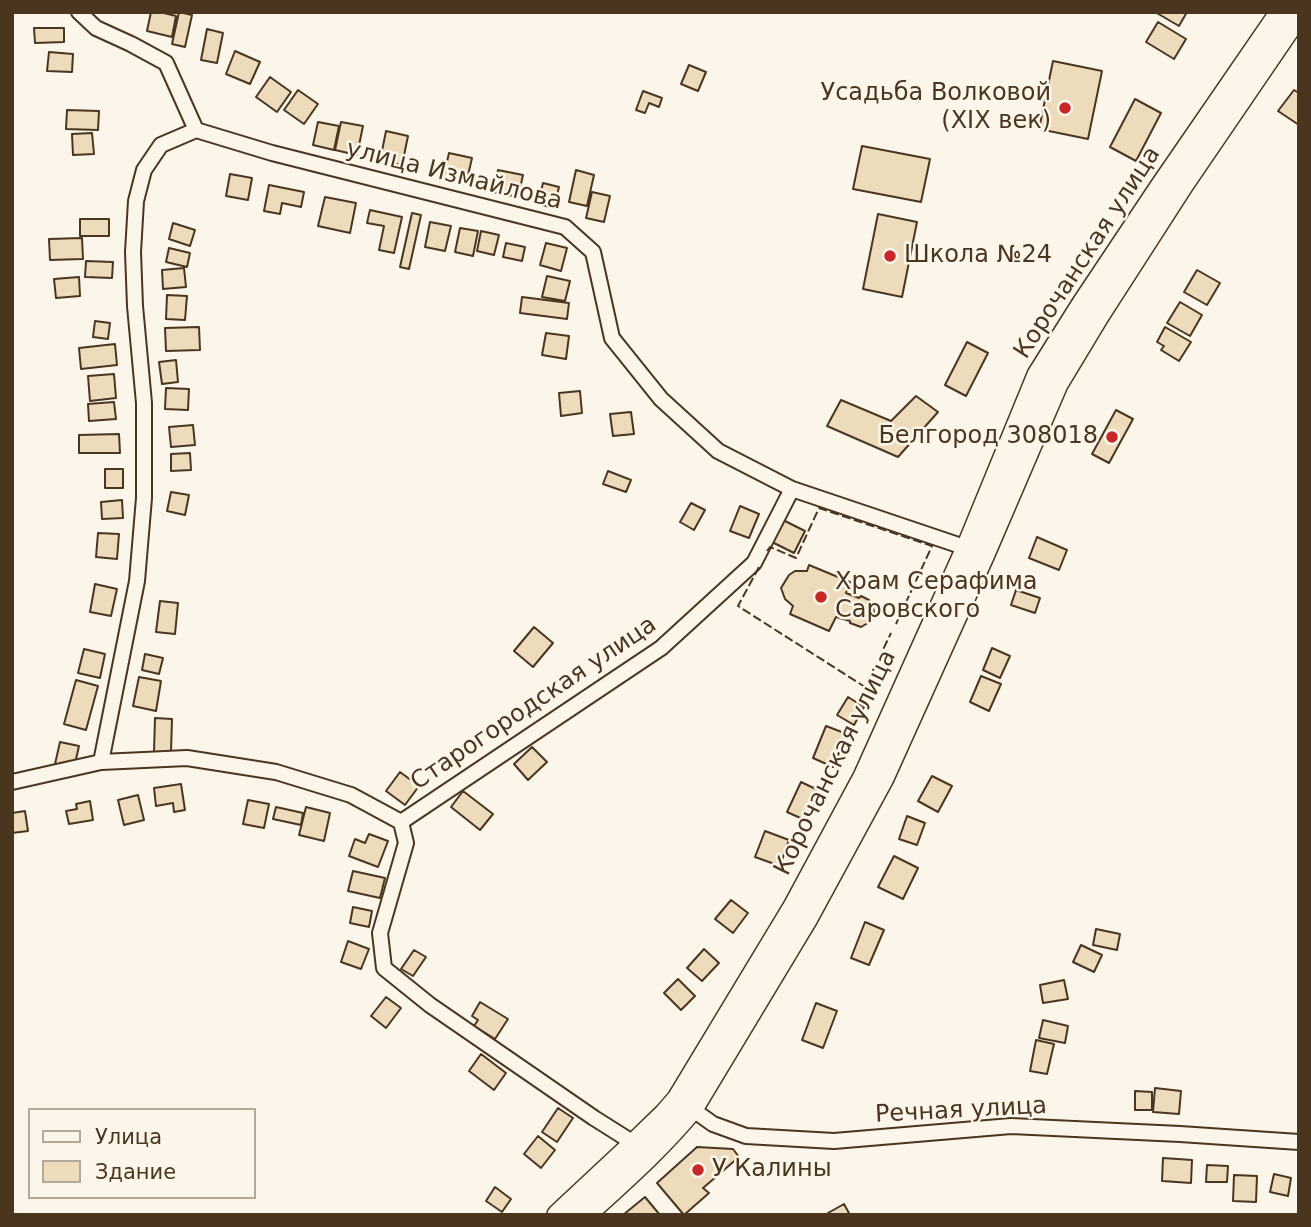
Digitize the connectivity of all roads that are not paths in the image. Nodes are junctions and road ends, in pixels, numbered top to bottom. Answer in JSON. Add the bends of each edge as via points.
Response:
{"nodes":[{"id":1,"x":79,"y":12,"type":"edge"},
{"id":2,"x":1281,"y":12,"type":"edge"},
{"id":3,"x":1299,"y":15,"type":"edge"},
{"id":4,"x":196,"y":130,"type":"junction"},
{"id":5,"x":792,"y":489,"type":"junction"},
{"id":6,"x":975,"y":551,"type":"junction"},
{"id":7,"x":101,"y":762,"type":"junction"},
{"id":8,"x":12,"y":782,"type":"edge"},
{"id":9,"x":401,"y":822,"type":"junction"},
{"id":10,"x":685,"y":1104,"type":"junction"},
{"id":11,"x":1299,"y":1142,"type":"edge"},
{"id":12,"x":643,"y":1149,"type":"junction"},
{"id":13,"x":558,"y":1215,"type":"edge"},
{"id":14,"x":585,"y":1215,"type":"edge"}],
"edges":[{"from":1,"to":4,"type":"street","via":[[96,28],[166,63]]},
{"from":2,"to":6,"type":"main road","name":"Корочанская улица","via":[[1038,375]]},
{"from":3,"to":6,"type":"main road","name":"Корочанская улица","via":[[1098,316],[1057,384]]},
{"from":4,"to":5,"type":"street","name":"улица Измайлова","via":[[565,227],[593,251],[612,338],[661,399],[718,451]]},
{"from":4,"to":7,"type":"street","via":[[161,145],[144,170],[136,201],[133,252],[144,403],[144,498],[137,581]]},
{"from":5,"to":6,"type":"street","name":"улица Измайлова"},
{"from":5,"to":9,"type":"street","name":"Старогородская улица","via":[[754,563],[661,648]]},
{"from":6,"to":10,"type":"main road","name":"Корочанская улица","via":[[864,777]]},
{"from":7,"to":8,"type":"street","name":"Старогородская улица"},
{"from":7,"to":9,"type":"street","name":"Старогородская улица","via":[[187,758],[276,772],[351,796]]},
{"from":9,"to":12,"type":"street","name":"Старогородская улица","via":[[406,843],[380,933],[384,968]]},
{"from":10,"to":11,"type":"street","name":"Речная улица","via":[[713,1124],[746,1136],[834,1141],[1011,1126]]},
{"from":10,"to":12,"type":"main road","name":"Корочанская улица"},
{"from":12,"to":13,"type":"main road","name":"Корочанская улица"},
{"from":12,"to":14,"type":"main road","name":"Корочанская улица"}]}
